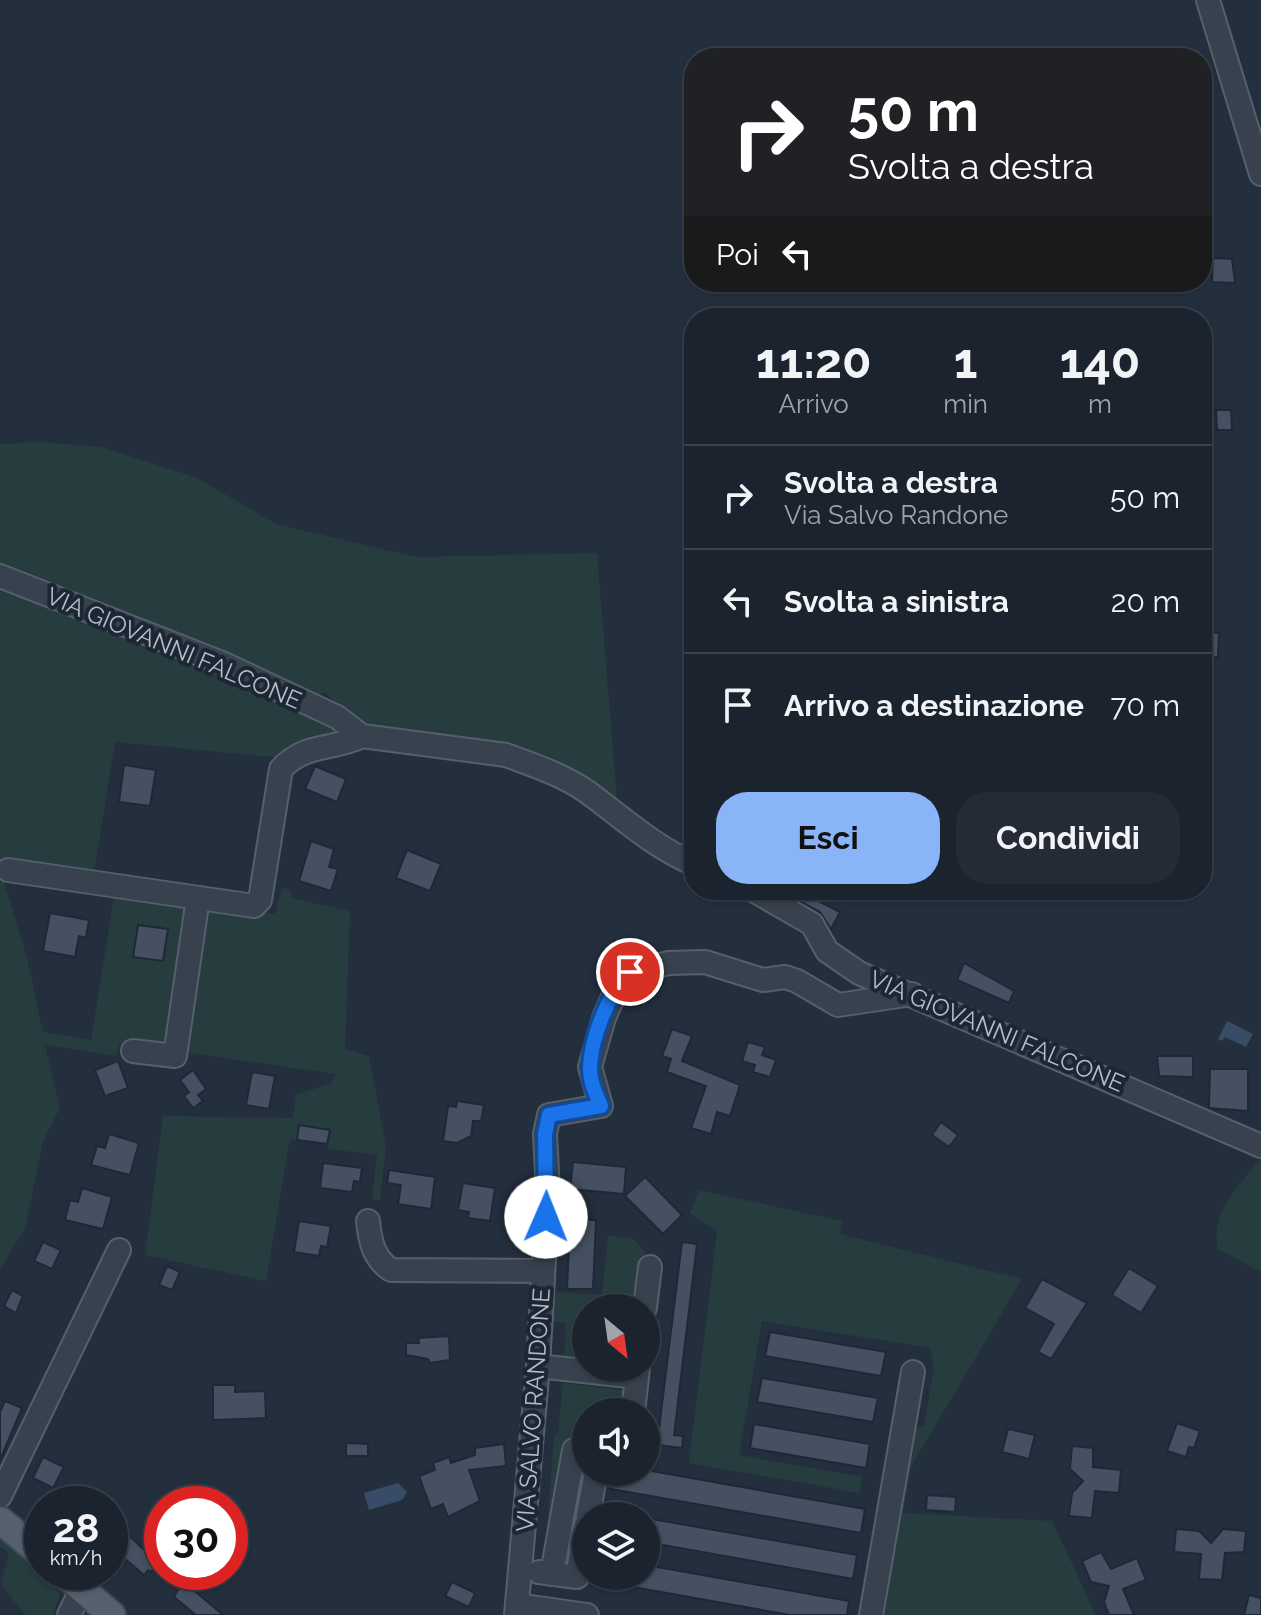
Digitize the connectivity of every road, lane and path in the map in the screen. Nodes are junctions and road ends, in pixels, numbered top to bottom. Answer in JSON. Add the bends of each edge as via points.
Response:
{"nodes":[{"id":1,"x":1208,"y":0,"type":"edge"},
{"id":2,"x":1261,"y":174,"type":"edge"},
{"id":3,"x":0,"y":576,"type":"edge"},
{"id":4,"x":362,"y":736,"type":"junction"},
{"id":5,"x":684,"y":858,"type":"edge"},
{"id":6,"x":8,"y":870,"type":"dead end"},
{"id":7,"x":198,"y":898,"type":"junction"},
{"id":8,"x":770,"y":900,"type":"edge"},
{"id":9,"x":912,"y":994,"type":"junction"},
{"id":10,"x":133,"y":1051,"type":"dead end"},
{"id":11,"x":1261,"y":1146,"type":"edge"},
{"id":12,"x":368,"y":1221,"type":"dead end"},
{"id":13,"x":119,"y":1250,"type":"dead end"},
{"id":14,"x":650,"y":1267,"type":"dead end"},
{"id":15,"x":543,"y":1271,"type":"junction"},
{"id":16,"x":647,"y":1294,"type":"edge"},
{"id":17,"x":538,"y":1366,"type":"junction"},
{"id":18,"x":572,"y":1368,"type":"edge"},
{"id":19,"x":913,"y":1372,"type":"dead end"},
{"id":20,"x":572,"y":1461,"type":"edge"},
{"id":21,"x":566,"y":1495,"type":"junction"},
{"id":22,"x":0,"y":1496,"type":"edge"},
{"id":23,"x":578,"y":1502,"type":"edge"},
{"id":24,"x":0,"y":1520,"type":"edge"},
{"id":25,"x":572,"y":1538,"type":"edge"},
{"id":26,"x":24,"y":1540,"type":"edge"},
{"id":27,"x":557,"y":1541,"type":"junction"},
{"id":28,"x":522,"y":1571,"type":"junction"},
{"id":29,"x":552,"y":1574,"type":"junction"},
{"id":30,"x":572,"y":1576,"type":"edge"},
{"id":31,"x":71,"y":1590,"type":"edge"},
{"id":32,"x":83,"y":1590,"type":"edge"},
{"id":33,"x":516,"y":1610,"type":"edge"},
{"id":34,"x":69,"y":1615,"type":"edge"},
{"id":35,"x":112,"y":1615,"type":"edge"},
{"id":36,"x":582,"y":1615,"type":"edge"},
{"id":37,"x":871,"y":1615,"type":"edge"}],
"edges":[{"from":1,"to":2,"type":"street"},
{"from":3,"to":4,"type":"street","name":"VIA GIOVANNI FALCONE","via":[[222,663],[337,717]]},
{"from":4,"to":5,"type":"street","name":"VIA GIOVANNI FALCONE","via":[[506,755],[528,763],[585,791],[632,828]]},
{"from":4,"to":7,"type":"street","via":[[345,745],[314,747],[281,769],[260,900],[254,906]]},
{"from":6,"to":7,"type":"street"},
{"from":7,"to":10,"type":"street","via":[[175,1056]]},
{"from":8,"to":9,"type":"street","name":"VIA GIOVANNI FALCONE","via":[[812,924],[839,962]]},
{"from":9,"to":11,"type":"street","name":"VIA GIOVANNI FALCONE"},
{"from":9,"to":15,"type":"street","name":"VIA SALVO RANDONE","via":[[838,1005],[785,977],[763,980],[705,962],[630,972],[620,981],[604,1018],[590,1067],[601,1106],[549,1115]]},
{"from":12,"to":15,"type":"street","via":[[370,1242],[391,1270]]},
{"from":13,"to":22,"type":"street"},
{"from":14,"to":16,"type":"street"},
{"from":15,"to":17,"type":"street","name":"VIA SALVO RANDONE"},
{"from":17,"to":18,"type":"street"},
{"from":17,"to":28,"type":"street","name":"VIA SALVO RANDONE"},
{"from":19,"to":37,"type":"street"},
{"from":20,"to":21,"type":"street"},
{"from":21,"to":23,"type":"street"},
{"from":21,"to":27,"type":"street"},
{"from":24,"to":26,"type":"main road"},
{"from":25,"to":27,"type":"street"},
{"from":27,"to":29,"type":"street"},
{"from":28,"to":29,"type":"street"},
{"from":28,"to":33,"type":"street","name":"VIA SALVO RANDONE"},
{"from":29,"to":30,"type":"street"},
{"from":31,"to":34,"type":"street"},
{"from":32,"to":35,"type":"main road"},
{"from":33,"to":36,"type":"street"}]}
